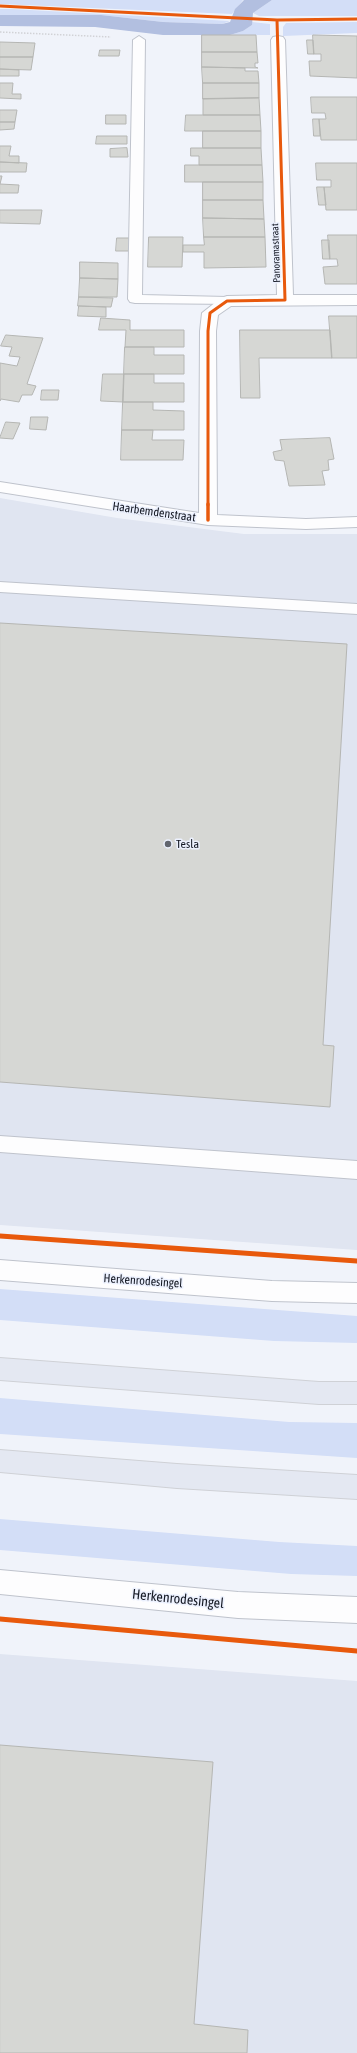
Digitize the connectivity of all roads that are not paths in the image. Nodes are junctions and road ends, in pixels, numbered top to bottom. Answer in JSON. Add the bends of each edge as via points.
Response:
{"nodes":[{"id":1,"x":278,"y":40,"type":"dead end"},
{"id":2,"x":139,"y":41,"type":"road end"},
{"id":3,"x":285,"y":300,"type":"junction"},
{"id":4,"x":357,"y":300,"type":"edge"},
{"id":5,"x":226,"y":301,"type":"junction"},
{"id":6,"x":0,"y":487,"type":"edge"},
{"id":7,"x":208,"y":520,"type":"junction"},
{"id":8,"x":357,"y":522,"type":"edge"},
{"id":9,"x":0,"y":588,"type":"edge"},
{"id":10,"x":357,"y":609,"type":"edge"},
{"id":11,"x":0,"y":1144,"type":"edge"},
{"id":12,"x":357,"y":1170,"type":"edge"},
{"id":13,"x":0,"y":1270,"type":"edge"},
{"id":14,"x":357,"y":1294,"type":"edge"},
{"id":15,"x":0,"y":1369,"type":"edge"},
{"id":16,"x":357,"y":1393,"type":"edge"},
{"id":17,"x":0,"y":1461,"type":"edge"},
{"id":18,"x":357,"y":1487,"type":"edge"},
{"id":19,"x":0,"y":1582,"type":"edge"},
{"id":20,"x":357,"y":1610,"type":"edge"}],
"edges":[{"from":1,"to":3,"type":"street","name":"Panoramastraat"},
{"from":2,"to":5,"type":"lane","via":[[135,299]]},
{"from":3,"to":4,"type":"street"},
{"from":3,"to":5,"type":"street","name":"Panoramastraat"},
{"from":5,"to":7,"type":"street","via":[[210,313],[208,331]]},
{"from":6,"to":7,"type":"street","name":"Haarbemdenstraat"},
{"from":7,"to":8,"type":"street","name":"Haarbemdenstraat","via":[[306,524]]},
{"from":9,"to":10,"type":"lane"},
{"from":11,"to":12,"type":"lane"},
{"from":13,"to":14,"type":"street","name":"Herkenrodesingel","via":[[272,1291]]},
{"from":15,"to":16,"type":"highway","via":[[318,1393]]},
{"from":17,"to":18,"type":"highway","via":[[177,1476]]},
{"from":19,"to":20,"type":"street","name":"Herkenrodesingel","via":[[238,1605]]}]}
